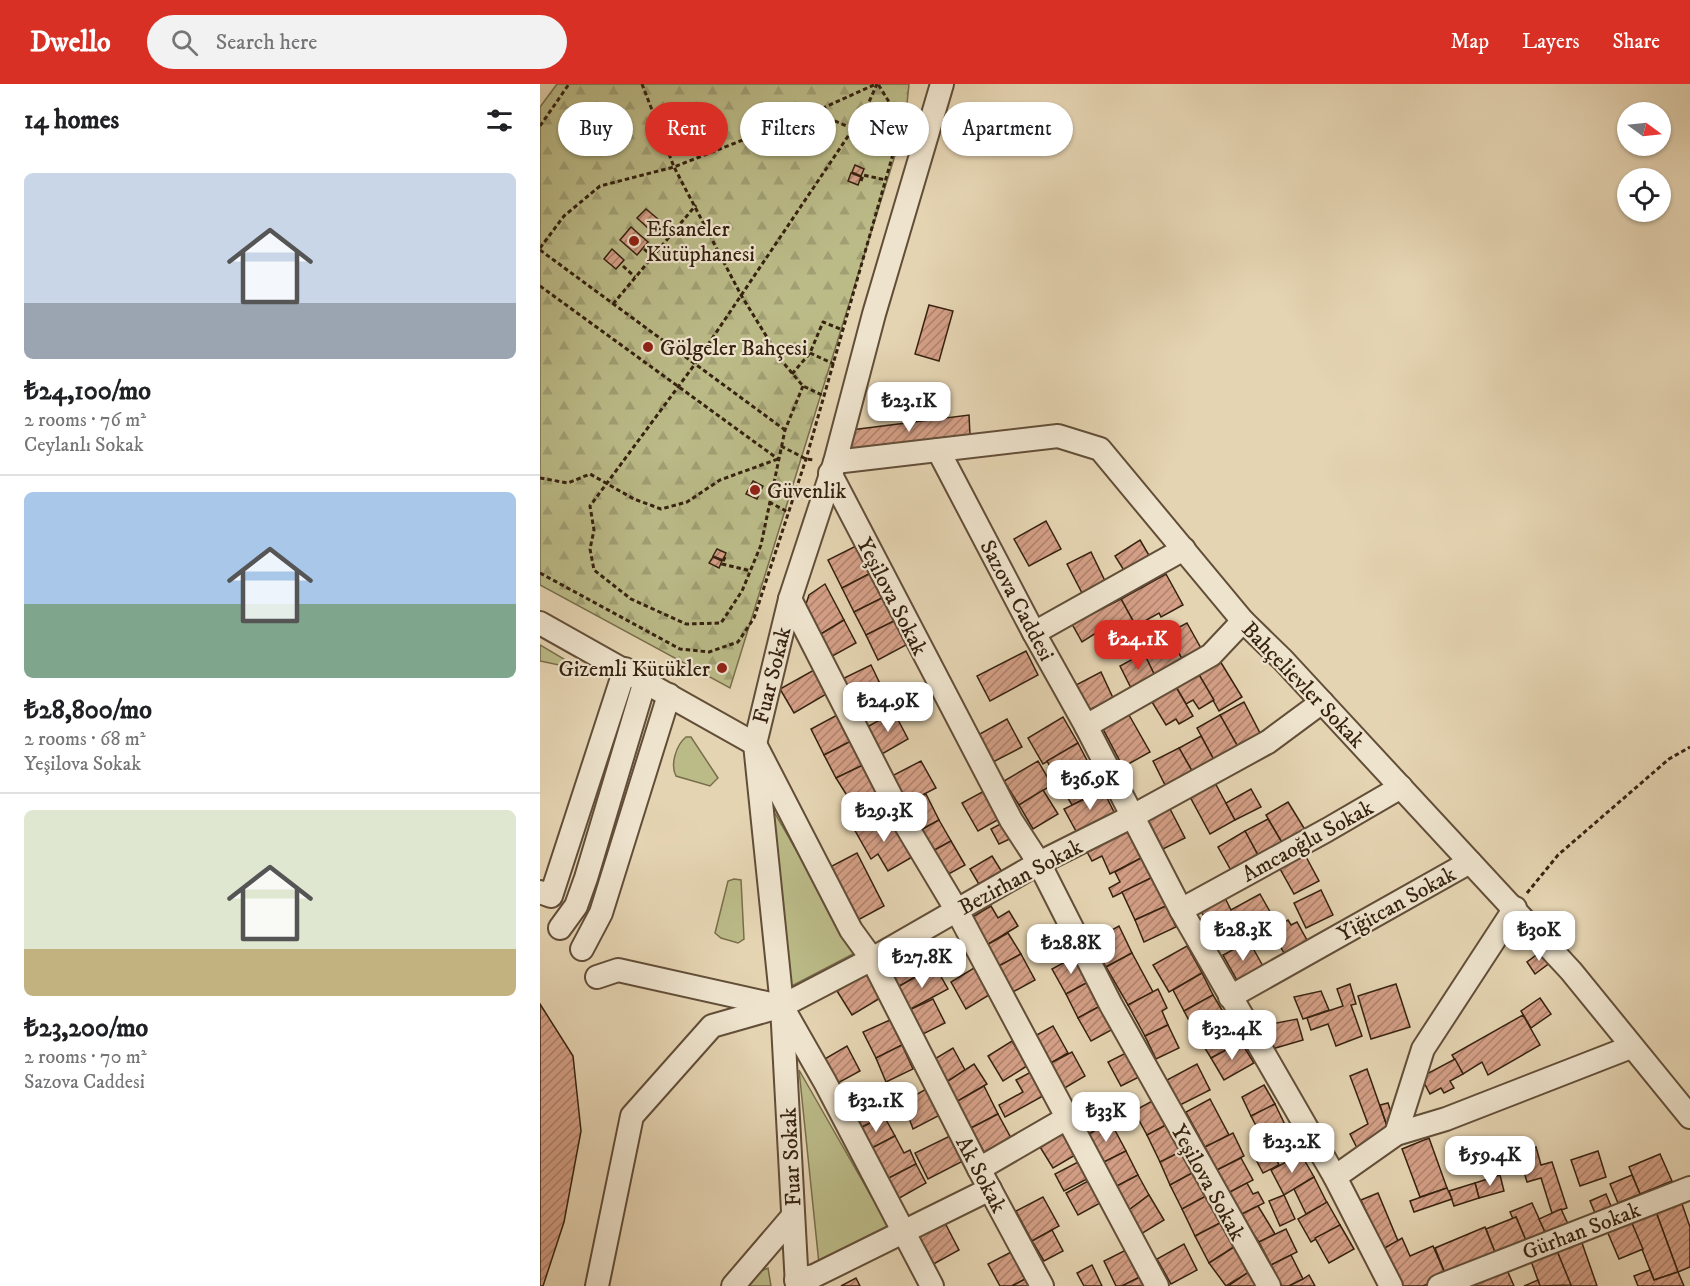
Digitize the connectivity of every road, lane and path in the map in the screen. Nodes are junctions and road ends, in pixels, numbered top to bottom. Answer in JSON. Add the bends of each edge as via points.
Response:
{"nodes":[{"id":1,"x":569,"y":84,"type":"edge"},
{"id":2,"x":642,"y":84,"type":"edge"},
{"id":3,"x":877,"y":84,"type":"edge"},
{"id":4,"x":942,"y":84,"type":"edge"},
{"id":5,"x":836,"y":102,"type":"edge"},
{"id":6,"x":869,"y":102,"type":"edge"},
{"id":7,"x":889,"y":102,"type":"edge"},
{"id":8,"x":540,"y":126,"type":"edge"},
{"id":9,"x":848,"y":133,"type":"edge"},
{"id":10,"x":740,"y":141,"type":"edge"},
{"id":11,"x":893,"y":156,"type":"edge"},
{"id":12,"x":674,"y":167,"type":"junction"},
{"id":13,"x":886,"y":180,"type":"junction"},
{"id":14,"x":861,"y":181,"type":"dead end"},
{"id":15,"x":696,"y":205,"type":"junction"},
{"id":16,"x":657,"y":227,"type":"dead end"},
{"id":17,"x":668,"y":238,"type":"junction"},
{"id":18,"x":540,"y":249,"type":"edge"},
{"id":19,"x":644,"y":249,"type":"dead end"},
{"id":20,"x":652,"y":257,"type":"junction"},
{"id":21,"x":623,"y":266,"type":"dead end"},
{"id":22,"x":635,"y":277,"type":"junction"},
{"id":23,"x":540,"y":286,"type":"edge"},
{"id":24,"x":741,"y":295,"type":"junction"},
{"id":25,"x":613,"y":304,"type":"junction"},
{"id":26,"x":843,"y":330,"type":"junction"},
{"id":27,"x":810,"y":353,"type":"junction"},
{"id":28,"x":695,"y":364,"type":"junction"},
{"id":29,"x":834,"y":364,"type":"junction"},
{"id":30,"x":792,"y":374,"type":"junction"},
{"id":31,"x":803,"y":386,"type":"junction"},
{"id":32,"x":678,"y":388,"type":"junction"},
{"id":33,"x":825,"y":396,"type":"junction"},
{"id":34,"x":785,"y":430,"type":"junction"},
{"id":35,"x":782,"y":446,"type":"junction"},
{"id":36,"x":938,"y":450,"type":"junction"},
{"id":37,"x":778,"y":459,"type":"junction"},
{"id":38,"x":806,"y":459,"type":"junction"},
{"id":39,"x":833,"y":468,"type":"junction"},
{"id":40,"x":540,"y":478,"type":"edge"},
{"id":41,"x":608,"y":484,"type":"junction"},
{"id":42,"x":769,"y":502,"type":"junction"},
{"id":43,"x":789,"y":512,"type":"junction"},
{"id":44,"x":1184,"y":549,"type":"junction"},
{"id":45,"x":725,"y":557,"type":"dead end"},
{"id":46,"x":751,"y":572,"type":"junction"},
{"id":47,"x":540,"y":573,"type":"edge"},
{"id":48,"x":790,"y":599,"type":"junction"},
{"id":49,"x":1243,"y":621,"type":"junction"},
{"id":50,"x":540,"y":623,"type":"edge"},
{"id":51,"x":1034,"y":633,"type":"junction"},
{"id":52,"x":625,"y":669,"type":"junction"},
{"id":53,"x":645,"y":681,"type":"junction"},
{"id":54,"x":669,"y":695,"type":"junction"},
{"id":55,"x":1322,"y":702,"type":"junction"},
{"id":56,"x":1086,"y":726,"type":"junction"},
{"id":57,"x":755,"y":744,"type":"junction"},
{"id":58,"x":1690,"y":747,"type":"edge"},
{"id":59,"x":1401,"y":787,"type":"junction"},
{"id":60,"x":1133,"y":816,"type":"junction"},
{"id":61,"x":1470,"y":862,"type":"junction"},
{"id":62,"x":1040,"y":863,"type":"junction"},
{"id":63,"x":540,"y":892,"type":"edge"},
{"id":64,"x":1515,"y":908,"type":"junction"},
{"id":65,"x":956,"y":909,"type":"junction"},
{"id":66,"x":1180,"y":910,"type":"junction"},
{"id":67,"x":560,"y":928,"type":"dead end"},
{"id":68,"x":582,"y":949,"type":"dead end"},
{"id":69,"x":872,"y":958,"type":"junction"},
{"id":70,"x":597,"y":977,"type":"dead end"},
{"id":71,"x":1230,"y":997,"type":"junction"},
{"id":72,"x":782,"y":1006,"type":"junction"},
{"id":73,"x":1631,"y":1047,"type":"junction"},
{"id":74,"x":1690,"y":1117,"type":"edge"},
{"id":75,"x":1067,"y":1118,"type":"junction"},
{"id":76,"x":1396,"y":1134,"type":"junction"},
{"id":77,"x":979,"y":1168,"type":"junction"},
{"id":78,"x":1335,"y":1177,"type":"junction"},
{"id":79,"x":1690,"y":1188,"type":"edge"},
{"id":80,"x":990,"y":1189,"type":"junction"},
{"id":81,"x":793,"y":1216,"type":"junction"},
{"id":82,"x":904,"y":1233,"type":"junction"},
{"id":83,"x":807,"y":1282,"type":"edge"},
{"id":84,"x":597,"y":1286,"type":"edge"},
{"id":85,"x":733,"y":1286,"type":"edge"},
{"id":86,"x":932,"y":1286,"type":"edge"},
{"id":87,"x":1042,"y":1286,"type":"edge"},
{"id":88,"x":1157,"y":1286,"type":"edge"},
{"id":89,"x":1269,"y":1286,"type":"edge"},
{"id":90,"x":1391,"y":1286,"type":"edge"},
{"id":91,"x":1439,"y":1286,"type":"edge"}],
"edges":[{"from":1,"to":8,"type":"path"},
{"from":2,"to":12,"type":"path"},
{"from":3,"to":5,"type":"path"},
{"from":3,"to":6,"type":"path"},
{"from":3,"to":7,"type":"path"},
{"from":4,"to":39,"type":"street","name":"Fuar Sokak"},
{"from":9,"to":24,"type":"path"},
{"from":10,"to":12,"type":"path"},
{"from":11,"to":13,"type":"path"},
{"from":12,"to":15,"type":"path"},
{"from":12,"to":18,"type":"path","via":[[600,186],[564,216]]},
{"from":13,"to":14,"type":"path","via":[[863,175]]},
{"from":13,"to":26,"type":"path"},
{"from":15,"to":17,"type":"path"},
{"from":15,"to":24,"type":"path"},
{"from":16,"to":17,"type":"path"},
{"from":17,"to":20,"type":"path"},
{"from":18,"to":25,"type":"path"},
{"from":19,"to":20,"type":"path"},
{"from":20,"to":22,"type":"path"},
{"from":21,"to":22,"type":"path"},
{"from":22,"to":25,"type":"path"},
{"from":23,"to":32,"type":"path"},
{"from":24,"to":28,"type":"path"},
{"from":24,"to":30,"type":"path"},
{"from":25,"to":28,"type":"path"},
{"from":26,"to":27,"type":"path","via":[[823,322]]},
{"from":26,"to":29,"type":"path"},
{"from":27,"to":29,"type":"path"},
{"from":27,"to":30,"type":"path"},
{"from":28,"to":32,"type":"path"},
{"from":28,"to":34,"type":"path"},
{"from":29,"to":33,"type":"path"},
{"from":30,"to":31,"type":"path"},
{"from":31,"to":33,"type":"path"},
{"from":31,"to":34,"type":"path"},
{"from":32,"to":37,"type":"path"},
{"from":32,"to":41,"type":"path"},
{"from":33,"to":38,"type":"path"},
{"from":34,"to":35,"type":"path"},
{"from":35,"to":37,"type":"path"},
{"from":35,"to":38,"type":"path"},
{"from":36,"to":39,"type":"street","name":"Bahçelievler Sokak"},
{"from":36,"to":44,"type":"street","name":"Bahçelievler Sokak","via":[[1058,436],[1100,449]]},
{"from":36,"to":51,"type":"street","name":"Sazova Caddesi"},
{"from":37,"to":41,"type":"path","via":[[720,480],[687,502],[661,509]]},
{"from":37,"to":42,"type":"path"},
{"from":38,"to":43,"type":"path"},
{"from":39,"to":48,"type":"street","name":"Fuar Sokak"},
{"from":39,"to":62,"type":"street","name":"Yeşilova Sokak","via":[[1011,820]]},
{"from":40,"to":41,"type":"path","via":[[568,483],[590,474]]},
{"from":41,"to":46,"type":"path","via":[[590,506],[594,570],[631,599],[686,624],[721,624]]},
{"from":42,"to":43,"type":"path"},
{"from":42,"to":46,"type":"path"},
{"from":43,"to":47,"type":"path","via":[[754,618],[738,642],[710,652],[680,649]]},
{"from":44,"to":49,"type":"street","name":"Bahçelievler Sokak"},
{"from":44,"to":51,"type":"street"},
{"from":45,"to":46,"type":"path","via":[[722,564]]},
{"from":48,"to":57,"type":"street","name":"Fuar Sokak"},
{"from":48,"to":65,"type":"street","via":[[904,822]]},
{"from":49,"to":55,"type":"street","name":"Bahçelievler Sokak"},
{"from":49,"to":56,"type":"street","via":[[1211,655]]},
{"from":50,"to":52,"type":"street"},
{"from":51,"to":56,"type":"street","name":"Sazova Caddesi"},
{"from":52,"to":53,"type":"street"},
{"from":52,"to":63,"type":"street","via":[[551,896]]},
{"from":53,"to":54,"type":"street"},
{"from":53,"to":67,"type":"street","via":[[586,878],[576,906]]},
{"from":54,"to":57,"type":"street"},
{"from":54,"to":68,"type":"street","via":[[601,913]]},
{"from":55,"to":59,"type":"street","name":"Bahçelievler Sokak"},
{"from":55,"to":60,"type":"street","name":"Bezirhan Sokak","via":[[1268,742]]},
{"from":56,"to":60,"type":"street","name":"Sazova Caddesi"},
{"from":57,"to":69,"type":"street","name":"Ak Sokak","via":[[851,930]]},
{"from":57,"to":72,"type":"street","name":"Fuar Sokak"},
{"from":58,"to":64,"type":"path","via":[[1669,759],[1558,855]]},
{"from":59,"to":61,"type":"street","name":"Bahçelievler Sokak"},
{"from":59,"to":66,"type":"street","name":"Amcaoğlu Sokak"},
{"from":60,"to":62,"type":"street","name":"Bezirhan Sokak"},
{"from":60,"to":66,"type":"street","name":"Sazova Caddesi"},
{"from":61,"to":64,"type":"street","name":"Bahçelievler Sokak"},
{"from":61,"to":71,"type":"street","name":"Yiğitcan Sokak"},
{"from":62,"to":65,"type":"street","name":"Bezirhan Sokak"},
{"from":62,"to":89,"type":"street","name":"Yeşilova Sokak","via":[[1111,1005]]},
{"from":64,"to":73,"type":"street","name":"Bahçelievler Sokak"},
{"from":64,"to":76,"type":"street","via":[[1423,1048]]},
{"from":65,"to":69,"type":"street","name":"Bezirhan Sokak"},
{"from":65,"to":75,"type":"street"},
{"from":66,"to":71,"type":"street","name":"Sazova Caddesi"},
{"from":69,"to":72,"type":"street","name":"Bezirhan Sokak"},
{"from":69,"to":77,"type":"street","name":"Ak Sokak"},
{"from":70,"to":72,"type":"street","via":[[618,970]]},
{"from":71,"to":78,"type":"street","name":"Sazova Caddesi"},
{"from":72,"to":81,"type":"street","name":"Fuar Sokak"},
{"from":72,"to":82,"type":"street"},
{"from":72,"to":84,"type":"street","name":"Bezirhan Sokak","via":[[712,1026],[632,1116]]},
{"from":73,"to":74,"type":"street","name":"Bahçelievler Sokak"},
{"from":73,"to":76,"type":"street","via":[[1446,1119]]},
{"from":75,"to":77,"type":"street"},
{"from":75,"to":88,"type":"street"},
{"from":76,"to":78,"type":"street"},
{"from":77,"to":80,"type":"street","name":"Ak Sokak"},
{"from":78,"to":90,"type":"street","name":"Sazova Caddesi"},
{"from":79,"to":91,"type":"street","name":"Gürhan Sokak"},
{"from":80,"to":82,"type":"street"},
{"from":80,"to":87,"type":"street","name":"Ak Sokak"},
{"from":81,"to":83,"type":"street","name":"Fuar Sokak"},
{"from":81,"to":85,"type":"street"},
{"from":82,"to":83,"type":"street"},
{"from":82,"to":86,"type":"street"}]}
